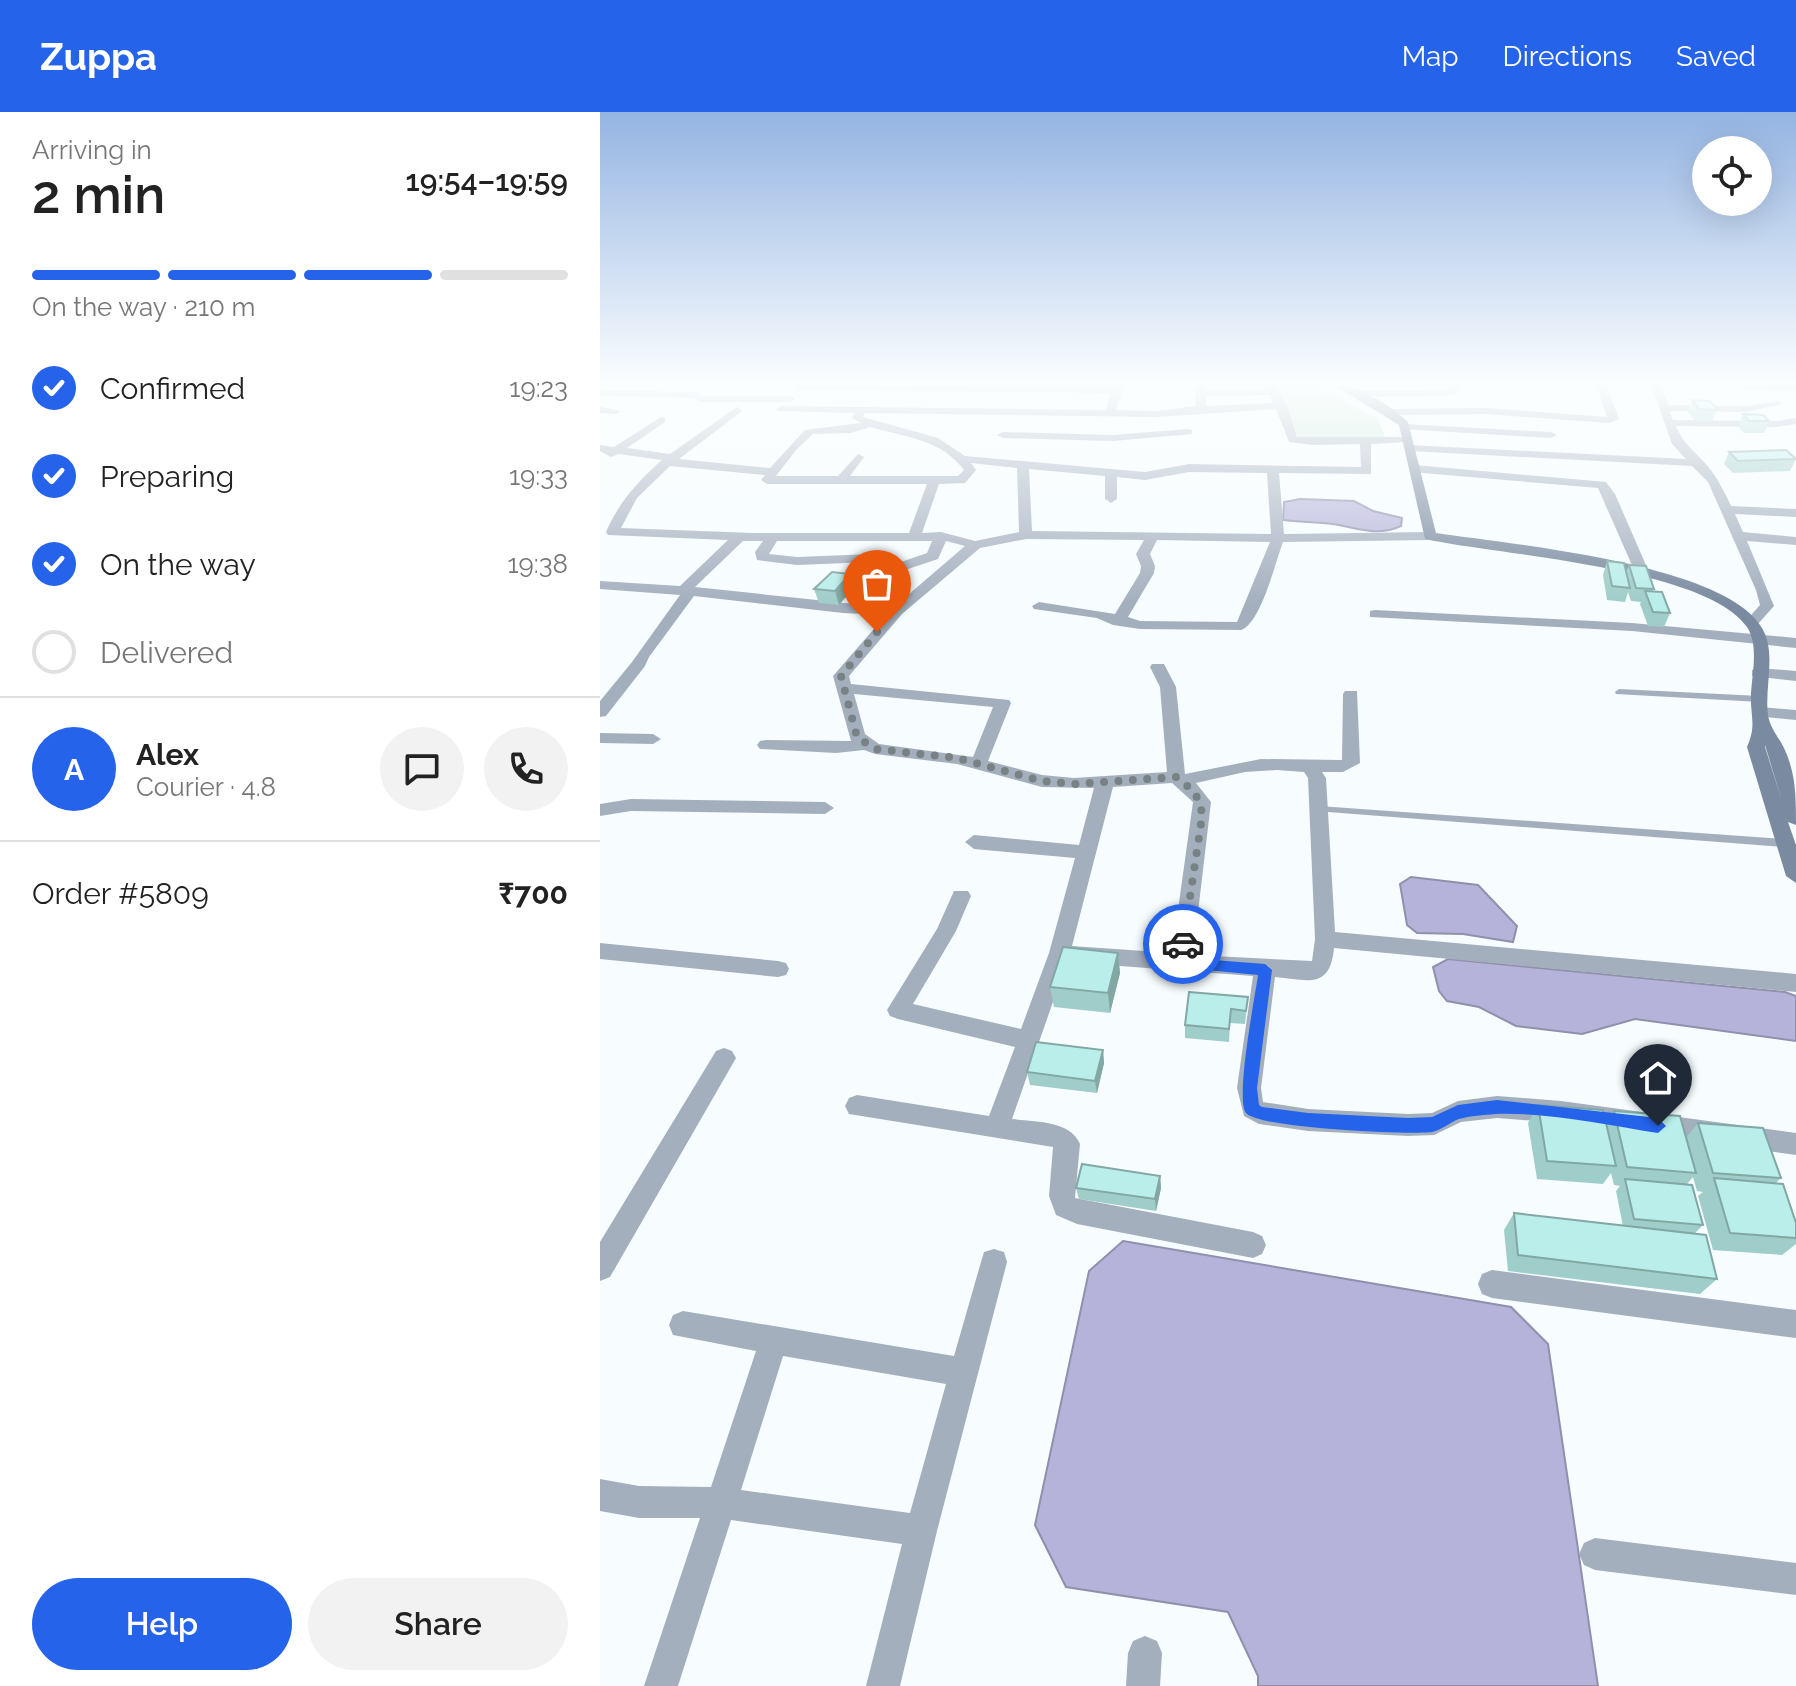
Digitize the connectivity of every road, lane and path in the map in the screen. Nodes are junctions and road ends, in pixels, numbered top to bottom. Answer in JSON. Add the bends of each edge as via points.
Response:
{"nodes":[{"id":1,"x":658,"y":457,"type":"edge"},
{"id":2,"x":675,"y":457,"type":"edge"},
{"id":3,"x":785,"y":457,"type":"edge"},
{"id":4,"x":858,"y":457,"type":"dead end"},
{"id":5,"x":998,"y":457,"type":"edge"},
{"id":6,"x":1366,"y":457,"type":"edge"},
{"id":7,"x":1412,"y":457,"type":"edge"},
{"id":8,"x":1634,"y":457,"type":"edge"},
{"id":9,"x":1693,"y":457,"type":"edge"},
{"id":10,"x":964,"y":459,"type":"joint"},
{"id":11,"x":672,"y":460,"type":"junction"},
{"id":12,"x":997,"y":463,"type":"junction"},
{"id":13,"x":1699,"y":463,"type":"junction"},
{"id":14,"x":1023,"y":466,"type":"junction"},
{"id":15,"x":1415,"y":469,"type":"junction"},
{"id":16,"x":773,"y":472,"type":"junction"},
{"id":17,"x":1273,"y":472,"type":"junction"},
{"id":18,"x":1111,"y":474,"type":"junction"},
{"id":19,"x":842,"y":479,"type":"junction"},
{"id":20,"x":934,"y":481,"type":"junction"},
{"id":21,"x":1111,"y":499,"type":"dead end"},
{"id":22,"x":1727,"y":510,"type":"junction"},
{"id":23,"x":1796,"y":513,"type":"edge"},
{"id":24,"x":1026,"y":535,"type":"junction"},
{"id":25,"x":914,"y":536,"type":"junction"},
{"id":26,"x":941,"y":536,"type":"junction"},
{"id":27,"x":1430,"y":536,"type":"junction"},
{"id":28,"x":1739,"y":536,"type":"junction"},
{"id":29,"x":739,"y":537,"type":"junction"},
{"id":30,"x":1152,"y":537,"type":"junction"},
{"id":31,"x":772,"y":538,"type":"junction"},
{"id":32,"x":1278,"y":538,"type":"junction"},
{"id":33,"x":1796,"y":541,"type":"edge"},
{"id":34,"x":975,"y":545,"type":"junction"},
{"id":35,"x":1642,"y":572,"type":"junction"},
{"id":36,"x":895,"y":577,"type":"junction"},
{"id":37,"x":600,"y":585,"type":"edge"},
{"id":38,"x":687,"y":591,"type":"junction"},
{"id":39,"x":1039,"y":606,"type":"dead end"},
{"id":40,"x":867,"y":611,"type":"junction"},
{"id":41,"x":897,"y":611,"type":"junction"},
{"id":42,"x":1375,"y":614,"type":"dead end"},
{"id":43,"x":1118,"y":622,"type":"junction"},
{"id":44,"x":1752,"y":622,"type":"junction"},
{"id":45,"x":1760,"y":639,"type":"junction"},
{"id":46,"x":1796,"y":643,"type":"edge"},
{"id":47,"x":1158,"y":667,"type":"dead end"},
{"id":48,"x":1758,"y":673,"type":"junction"},
{"id":49,"x":1796,"y":676,"type":"edge"},
{"id":50,"x":842,"y":688,"type":"junction"},
{"id":51,"x":1619,"y":692,"type":"dead end"},
{"id":52,"x":1351,"y":694,"type":"dead end"},
{"id":53,"x":600,"y":712,"type":"edge"},
{"id":54,"x":1761,"y":713,"type":"junction"},
{"id":55,"x":1796,"y":715,"type":"edge"},
{"id":56,"x":600,"y":738,"type":"edge"},
{"id":57,"x":653,"y":739,"type":"dead end"},
{"id":58,"x":865,"y":744,"type":"junction"},
{"id":59,"x":766,"y":745,"type":"dead end"},
{"id":60,"x":978,"y":765,"type":"junction"},
{"id":61,"x":1310,"y":767,"type":"junction"},
{"id":62,"x":1179,"y":779,"type":"junction"},
{"id":63,"x":1105,"y":782,"type":"junction"},
{"id":64,"x":825,"y":808,"type":"dead end"},
{"id":65,"x":1319,"y":809,"type":"junction"},
{"id":66,"x":600,"y":810,"type":"edge"},
{"id":67,"x":1796,"y":819,"type":"edge"},
{"id":68,"x":974,"y":842,"type":"dead end"},
{"id":69,"x":1784,"y":843,"type":"junction"},
{"id":70,"x":1087,"y":852,"type":"junction"},
{"id":71,"x":1796,"y":876,"type":"edge"},
{"id":72,"x":961,"y":896,"type":"dead end"},
{"id":73,"x":1325,"y":939,"type":"junction"},
{"id":74,"x":600,"y":951,"type":"edge"},
{"id":75,"x":1060,"y":953,"type":"junction"},
{"id":76,"x":1181,"y":963,"type":"junction"},
{"id":77,"x":778,"y":969,"type":"dead end"},
{"id":78,"x":1265,"y":970,"type":"junction"},
{"id":79,"x":1796,"y":983,"type":"edge"},
{"id":80,"x":1030,"y":1041,"type":"junction"},
{"id":81,"x":724,"y":1058,"type":"dead end"},
{"id":82,"x":857,"y":1106,"type":"dead end"},
{"id":83,"x":997,"y":1128,"type":"junction"},
{"id":84,"x":1796,"y":1144,"type":"edge"},
{"id":85,"x":1253,"y":1245,"type":"dead end"},
{"id":86,"x":994,"y":1262,"type":"dead end"},
{"id":87,"x":600,"y":1267,"type":"edge"},
{"id":88,"x":1492,"y":1284,"type":"dead end"},
{"id":89,"x":1796,"y":1324,"type":"edge"},
{"id":90,"x":683,"y":1325,"type":"dead end"},
{"id":91,"x":774,"y":1341,"type":"junction"},
{"id":92,"x":964,"y":1372,"type":"junction"},
{"id":93,"x":600,"y":1495,"type":"edge"},
{"id":94,"x":721,"y":1503,"type":"junction"},
{"id":95,"x":921,"y":1531,"type":"junction"},
{"id":96,"x":1595,"y":1554,"type":"dead end"},
{"id":97,"x":1796,"y":1579,"type":"edge"},
{"id":98,"x":661,"y":1686,"type":"edge"},
{"id":99,"x":883,"y":1686,"type":"edge"}],
"edges":[{"from":1,"to":11,"type":"street"},
{"from":2,"to":11,"type":"street"},
{"from":3,"to":16,"type":"street"},
{"from":4,"to":19,"type":"street"},
{"from":5,"to":12,"type":"street"},
{"from":6,"to":17,"type":"street","via":[[1367,471]]},
{"from":7,"to":15,"type":"main road"},
{"from":8,"to":13,"type":"street"},
{"from":9,"to":13,"type":"street"},
{"from":10,"to":12,"type":"street"},
{"from":10,"to":20,"type":"street","via":[[970,470],[966,478]]},
{"from":11,"to":16,"type":"street"},
{"from":11,"to":29,"type":"street","via":[[639,487],[613,532]]},
{"from":12,"to":14,"type":"street"},
{"from":13,"to":22,"type":"street"},
{"from":14,"to":18,"type":"street"},
{"from":14,"to":24,"type":"street"},
{"from":15,"to":27,"type":"main road"},
{"from":15,"to":35,"type":"street","via":[[1602,485]]},
{"from":16,"to":19,"type":"street","via":[[767,480]]},
{"from":17,"to":18,"type":"street","via":[[1189,468],[1159,475]]},
{"from":17,"to":32,"type":"street"},
{"from":18,"to":21,"type":"street"},
{"from":19,"to":20,"type":"street"},
{"from":20,"to":25,"type":"street"},
{"from":22,"to":23,"type":"street"},
{"from":22,"to":28,"type":"street"},
{"from":24,"to":30,"type":"street"},
{"from":24,"to":34,"type":"street"},
{"from":25,"to":26,"type":"street"},
{"from":25,"to":31,"type":"street"},
{"from":26,"to":34,"type":"street"},
{"from":26,"to":36,"type":"street","via":[[933,556],[903,566]]},
{"from":27,"to":32,"type":"street"},
{"from":27,"to":35,"type":"main road"},
{"from":28,"to":33,"type":"street"},
{"from":28,"to":44,"type":"street","via":[[1766,599],[1764,612]]},
{"from":29,"to":31,"type":"street"},
{"from":29,"to":38,"type":"street"},
{"from":30,"to":32,"type":"street"},
{"from":30,"to":43,"type":"street","via":[[1143,554],[1147,573]]},
{"from":31,"to":36,"type":"street","via":[[762,557],[873,558],[874,574]]},
{"from":32,"to":43,"type":"street","via":[[1241,626]]},
{"from":34,"to":41,"type":"street"},
{"from":35,"to":44,"type":"main road","via":[[1726,600]]},
{"from":36,"to":40,"type":"street"},
{"from":37,"to":38,"type":"street"},
{"from":38,"to":40,"type":"street"},
{"from":38,"to":53,"type":"street"},
{"from":39,"to":43,"type":"street"},
{"from":40,"to":41,"type":"street"},
{"from":41,"to":50,"type":"street","via":[[844,670]]},
{"from":42,"to":45,"type":"street"},
{"from":44,"to":45,"type":"main road"},
{"from":45,"to":46,"type":"street"},
{"from":45,"to":48,"type":"main road"},
{"from":47,"to":62,"type":"street","via":[[1168,687]]},
{"from":48,"to":49,"type":"street"},
{"from":48,"to":54,"type":"main road"},
{"from":50,"to":58,"type":"street","via":[[857,737]]},
{"from":50,"to":60,"type":"street","via":[[1003,703]]},
{"from":51,"to":54,"type":"lane"},
{"from":52,"to":61,"type":"street","via":[[1351,763]]},
{"from":54,"to":55,"type":"street"},
{"from":54,"to":67,"type":"main road"},
{"from":54,"to":69,"type":"main road","via":[[1756,747]]},
{"from":56,"to":57,"type":"street"},
{"from":58,"to":59,"type":"street"},
{"from":58,"to":60,"type":"street"},
{"from":60,"to":63,"type":"street","via":[[1042,781]]},
{"from":61,"to":62,"type":"street","via":[[1237,766]]},
{"from":61,"to":65,"type":"street","via":[[1317,778]]},
{"from":62,"to":63,"type":"street"},
{"from":62,"to":76,"type":"street","via":[[1202,802]]},
{"from":63,"to":70,"type":"street"},
{"from":64,"to":66,"type":"street","via":[[631,805]]},
{"from":65,"to":69,"type":"lane"},
{"from":65,"to":73,"type":"street"},
{"from":68,"to":70,"type":"street"},
{"from":69,"to":71,"type":"main road"},
{"from":70,"to":75,"type":"street"},
{"from":72,"to":80,"type":"street","via":[[898,1010]]},
{"from":73,"to":78,"type":"street","via":[[1322,964],[1315,972]]},
{"from":73,"to":79,"type":"street"},
{"from":74,"to":77,"type":"street"},
{"from":75,"to":76,"type":"street"},
{"from":75,"to":80,"type":"street"},
{"from":76,"to":78,"type":"street"},
{"from":78,"to":84,"type":"street","via":[[1249,1088],[1252,1108],[1259,1113],[1408,1125],[1434,1124],[1458,1112],[1497,1107]]},
{"from":80,"to":83,"type":"street"},
{"from":81,"to":87,"type":"street"},
{"from":82,"to":83,"type":"street"},
{"from":83,"to":85,"type":"street","via":[[1058,1137],[1068,1144],[1065,1206]]},
{"from":86,"to":92,"type":"street"},
{"from":88,"to":89,"type":"street"},
{"from":90,"to":91,"type":"street"},
{"from":91,"to":92,"type":"street"},
{"from":91,"to":94,"type":"street"},
{"from":92,"to":95,"type":"street"},
{"from":93,"to":94,"type":"street","via":[[639,1502]]},
{"from":94,"to":95,"type":"street"},
{"from":94,"to":98,"type":"street"},
{"from":95,"to":99,"type":"street"},
{"from":96,"to":97,"type":"street"}]}
